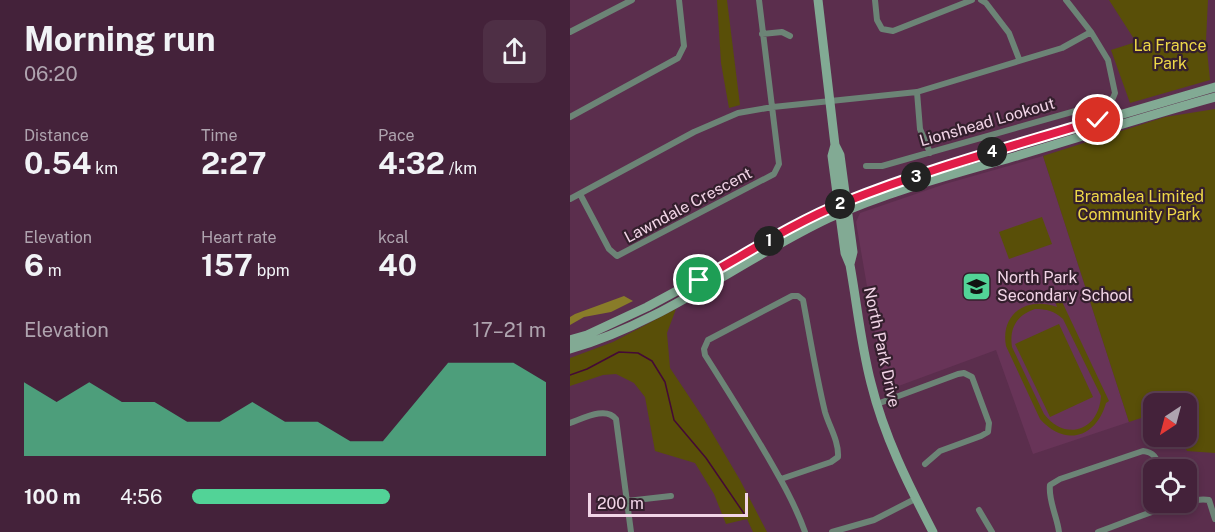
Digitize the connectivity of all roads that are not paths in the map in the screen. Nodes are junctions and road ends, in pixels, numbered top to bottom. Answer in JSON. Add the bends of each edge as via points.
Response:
{"nodes":[{"id":1,"x":632,"y":0,"type":"edge"},
{"id":2,"x":679,"y":0,"type":"edge"},
{"id":3,"x":759,"y":0,"type":"edge"},
{"id":4,"x":818,"y":0,"type":"edge"},
{"id":5,"x":875,"y":0,"type":"edge"},
{"id":6,"x":972,"y":0,"type":"edge"},
{"id":7,"x":981,"y":0,"type":"edge"},
{"id":8,"x":1066,"y":0,"type":"edge"},
{"id":9,"x":570,"y":32,"type":"edge"},
{"id":10,"x":1091,"y":32,"type":"junction"},
{"id":11,"x":762,"y":34,"type":"junction"},
{"id":12,"x":790,"y":36,"type":"dead end"},
{"id":13,"x":1019,"y":59,"type":"junction"},
{"id":14,"x":1215,"y":87,"type":"edge"},
{"id":15,"x":917,"y":92,"type":"junction"},
{"id":16,"x":1215,"y":98,"type":"edge"},
{"id":17,"x":830,"y":102,"type":"junction"},
{"id":18,"x":773,"y":107,"type":"junction"},
{"id":19,"x":570,"y":117,"type":"edge"},
{"id":20,"x":930,"y":153,"type":"junction"},
{"id":21,"x":866,"y":166,"type":"dead end"},
{"id":22,"x":580,"y":194,"type":"junction"},
{"id":23,"x":570,"y":199,"type":"edge"},
{"id":24,"x":843,"y":208,"type":"junction"},
{"id":25,"x":570,"y":340,"type":"edge"},
{"id":26,"x":570,"y":349,"type":"edge"},
{"id":27,"x":876,"y":404,"type":"junction"},
{"id":28,"x":570,"y":423,"type":"edge"},
{"id":29,"x":1157,"y":459,"type":"edge"},
{"id":30,"x":925,"y":464,"type":"dead end"},
{"id":31,"x":781,"y":479,"type":"junction"},
{"id":32,"x":671,"y":496,"type":"dead end"},
{"id":33,"x":915,"y":499,"type":"junction"},
{"id":34,"x":1197,"y":500,"type":"edge"},
{"id":35,"x":627,"y":501,"type":"junction"},
{"id":36,"x":979,"y":510,"type":"dead end"},
{"id":37,"x":1150,"y":513,"type":"edge"},
{"id":38,"x":1215,"y":519,"type":"edge"},
{"id":39,"x":631,"y":532,"type":"edge"},
{"id":40,"x":806,"y":532,"type":"edge"},
{"id":41,"x":832,"y":532,"type":"edge"},
{"id":42,"x":933,"y":532,"type":"edge"},
{"id":43,"x":992,"y":532,"type":"edge"},
{"id":44,"x":1059,"y":532,"type":"edge"},
{"id":45,"x":1098,"y":532,"type":"edge"}],
"edges":[{"from":1,"to":9,"type":"street"},
{"from":2,"to":19,"type":"street","via":[[684,46],[678,58]]},
{"from":3,"to":11,"type":"street"},
{"from":4,"to":17,"type":"main road","name":"North Park Drive"},
{"from":5,"to":6,"type":"street","via":[[882,29],[893,31]]},
{"from":7,"to":13,"type":"street","via":[[1009,33]]},
{"from":8,"to":10,"type":"street"},
{"from":10,"to":13,"type":"street","via":[[1062,48]]},
{"from":10,"to":20,"type":"street","name":"Lionshead Lookout","via":[[1108,60],[1113,98]]},
{"from":11,"to":12,"type":"street","via":[[782,32]]},
{"from":11,"to":18,"type":"street"},
{"from":13,"to":15,"type":"street"},
{"from":14,"to":24,"type":"main road","via":[[962,161]]},
{"from":15,"to":17,"type":"street"},
{"from":15,"to":20,"type":"street","via":[[920,129]]},
{"from":16,"to":24,"type":"main road"},
{"from":17,"to":18,"type":"street"},
{"from":17,"to":24,"type":"main road","name":"North Park Drive","via":[[835,145],[840,155]]},
{"from":18,"to":22,"type":"street","via":[[724,118]]},
{"from":18,"to":22,"type":"street","name":"Lawndale Crescent","via":[[779,164],[774,174],[621,255],[609,249]]},
{"from":20,"to":21,"type":"street","name":"Lionshead Lookout","via":[[882,166]]},
{"from":22,"to":23,"type":"street"},
{"from":24,"to":25,"type":"main road","via":[[647,307]]},
{"from":24,"to":26,"type":"main road","via":[[654,314],[607,337]]},
{"from":24,"to":27,"type":"main road","name":"North Park Drive"},
{"from":27,"to":30,"type":"street","via":[[958,374],[972,377],[989,423],[988,432],[940,451]]},
{"from":27,"to":33,"type":"main road","name":"North Park Drive"},
{"from":28,"to":35,"type":"street","via":[[605,412],[616,419]]},
{"from":29,"to":44,"type":"street","via":[[1150,451],[1143,451],[1050,485]]},
{"from":31,"to":31,"type":"street","via":[[704,349],[708,340],[798,296],[803,300],[838,457]]},
{"from":31,"to":40,"type":"street"},
{"from":32,"to":35,"type":"street"},
{"from":33,"to":41,"type":"street","via":[[874,520]]},
{"from":33,"to":42,"type":"main road","name":"North Park Drive"},
{"from":34,"to":38,"type":"street","via":[[1209,500]]},
{"from":35,"to":39,"type":"street"},
{"from":36,"to":43,"type":"street"},
{"from":37,"to":45,"type":"street"}]}
